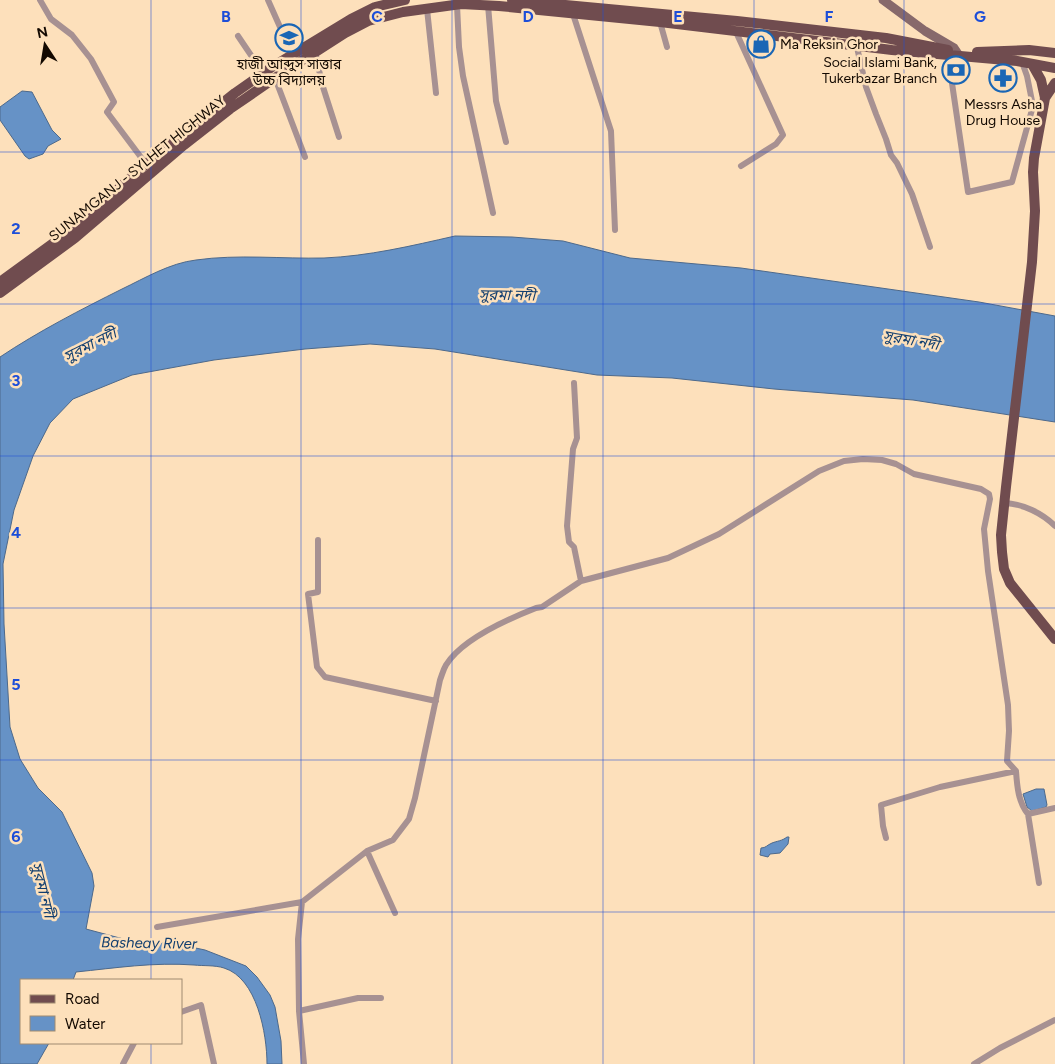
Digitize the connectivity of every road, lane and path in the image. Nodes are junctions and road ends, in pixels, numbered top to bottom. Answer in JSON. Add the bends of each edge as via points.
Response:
{"nodes":[{"id":1,"x":40,"y":0,"type":"edge"},
{"id":2,"x":268,"y":0,"type":"edge"},
{"id":3,"x":406,"y":0,"type":"edge"},
{"id":4,"x":512,"y":0,"type":"edge"},
{"id":5,"x":883,"y":0,"type":"edge"},
{"id":6,"x":550,"y":1,"type":"edge"},
{"id":7,"x":376,"y":4,"type":"edge"},
{"id":8,"x":457,"y":5,"type":"junction"},
{"id":9,"x":488,"y":6,"type":"junction"},
{"id":10,"x":427,"y":9,"type":"junction"},
{"id":11,"x":573,"y":14,"type":"junction"},
{"id":12,"x":660,"y":22,"type":"junction"},
{"id":13,"x":785,"y":26,"type":"junction"},
{"id":14,"x":736,"y":32,"type":"junction"},
{"id":15,"x":855,"y":34,"type":"junction"},
{"id":16,"x":238,"y":36,"type":"dead end"},
{"id":17,"x":784,"y":37,"type":"junction"},
{"id":18,"x":886,"y":38,"type":"junction"},
{"id":19,"x":856,"y":46,"type":"junction"},
{"id":20,"x":667,"y":47,"type":"dead end"},
{"id":21,"x":884,"y":50,"type":"junction"},
{"id":22,"x":315,"y":52,"type":"junction"},
{"id":23,"x":1055,"y":53,"type":"edge"},
{"id":24,"x":292,"y":54,"type":"junction"},
{"id":25,"x":955,"y":55,"type":"junction"},
{"id":26,"x":1022,"y":62,"type":"junction"},
{"id":27,"x":1032,"y":64,"type":"junction"},
{"id":28,"x":1055,"y":65,"type":"edge"},
{"id":29,"x":264,"y":73,"type":"junction"},
{"id":30,"x":275,"y":78,"type":"junction"},
{"id":31,"x":1055,"y":83,"type":"edge"},
{"id":32,"x":436,"y":94,"type":"dead end"},
{"id":33,"x":1045,"y":98,"type":"junction"},
{"id":34,"x":339,"y":137,"type":"dead end"},
{"id":35,"x":506,"y":142,"type":"dead end"},
{"id":36,"x":305,"y":157,"type":"dead end"},
{"id":37,"x":146,"y":164,"type":"junction"},
{"id":38,"x":741,"y":166,"type":"dead end"},
{"id":39,"x":493,"y":213,"type":"dead end"},
{"id":40,"x":615,"y":230,"type":"dead end"},
{"id":41,"x":930,"y":247,"type":"dead end"},
{"id":42,"x":17,"y":275,"type":"junction"},
{"id":43,"x":0,"y":282,"type":"edge"},
{"id":44,"x":0,"y":293,"type":"edge"},
{"id":45,"x":574,"y":383,"type":"dead end"},
{"id":46,"x":1005,"y":503,"type":"junction"},
{"id":47,"x":1055,"y":526,"type":"edge"},
{"id":48,"x":318,"y":540,"type":"dead end"},
{"id":49,"x":581,"y":582,"type":"junction"},
{"id":50,"x":1055,"y":639,"type":"edge"},
{"id":51,"x":436,"y":701,"type":"junction"},
{"id":52,"x":1016,"y":771,"type":"junction"},
{"id":53,"x":1055,"y":808,"type":"edge"},
{"id":54,"x":1028,"y":814,"type":"junction"},
{"id":55,"x":886,"y":838,"type":"dead end"},
{"id":56,"x":367,"y":851,"type":"junction"},
{"id":57,"x":1039,"y":883,"type":"dead end"},
{"id":58,"x":302,"y":902,"type":"junction"},
{"id":59,"x":395,"y":913,"type":"dead end"},
{"id":60,"x":157,"y":926,"type":"dead end"},
{"id":61,"x":381,"y":998,"type":"dead end"},
{"id":62,"x":299,"y":1011,"type":"junction"},
{"id":63,"x":182,"y":1012,"type":"edge"},
{"id":64,"x":1055,"y":1020,"type":"edge"},
{"id":65,"x":133,"y":1044,"type":"edge"},
{"id":66,"x":123,"y":1064,"type":"edge"},
{"id":67,"x":214,"y":1064,"type":"edge"},
{"id":68,"x":304,"y":1064,"type":"edge"},
{"id":69,"x":974,"y":1064,"type":"edge"}],
"edges":[{"from":1,"to":37,"type":"street","via":[[52,18],[72,35],[91,59],[114,102],[107,112]]},
{"from":2,"to":24,"type":"street"},
{"from":3,"to":7,"type":"main road","name":"SUNAMGANJ - SYLHET HIGHWAY"},
{"from":4,"to":6,"type":"main road","name":"SUNAMGANJ - SYLHET HIGHWAY"},
{"from":5,"to":25,"type":"main road","via":[[954,48]]},
{"from":6,"to":13,"type":"main road","name":"SUNAMGANJ - SYLHET HIGHWAY"},
{"from":7,"to":24,"type":"main road","name":"SUNAMGANJ - SYLHET HIGHWAY"},
{"from":8,"to":9,"type":"main road","name":"SUNAMGANJ - SYLHET HIGHWAY"},
{"from":8,"to":10,"type":"main road","name":"SUNAMGANJ - SYLHET HIGHWAY"},
{"from":8,"to":39,"type":"street","via":[[463,76]]},
{"from":9,"to":11,"type":"main road","name":"SUNAMGANJ - SYLHET HIGHWAY"},
{"from":9,"to":35,"type":"street","via":[[496,100]]},
{"from":10,"to":22,"type":"main road","name":"SUNAMGANJ - SYLHET HIGHWAY","via":[[368,21]]},
{"from":10,"to":32,"type":"street"},
{"from":11,"to":12,"type":"main road","name":"SUNAMGANJ - SYLHET HIGHWAY"},
{"from":11,"to":40,"type":"street","via":[[611,131]]},
{"from":12,"to":14,"type":"main road","name":"SUNAMGANJ - SYLHET HIGHWAY"},
{"from":12,"to":20,"type":"street"},
{"from":13,"to":15,"type":"main road","name":"SUNAMGANJ - SYLHET HIGHWAY"},
{"from":13,"to":17,"type":"main road"},
{"from":14,"to":17,"type":"main road","name":"SUNAMGANJ - SYLHET HIGHWAY"},
{"from":14,"to":38,"type":"street","via":[[783,136]]},
{"from":15,"to":18,"type":"main road","name":"SUNAMGANJ - SYLHET HIGHWAY"},
{"from":15,"to":19,"type":"street"},
{"from":16,"to":29,"type":"street"},
{"from":17,"to":19,"type":"main road","name":"SUNAMGANJ - SYLHET HIGHWAY"},
{"from":18,"to":21,"type":"main road"},
{"from":18,"to":25,"type":"main road","name":"SUNAMGANJ - SYLHET HIGHWAY"},
{"from":19,"to":21,"type":"main road","name":"SUNAMGANJ - SYLHET HIGHWAY"},
{"from":19,"to":41,"type":"street","via":[[866,87],[891,155],[912,194]]},
{"from":21,"to":25,"type":"main road","name":"SUNAMGANJ - SYLHET HIGHWAY"},
{"from":22,"to":30,"type":"main road","name":"SUNAMGANJ - SYLHET HIGHWAY"},
{"from":22,"to":34,"type":"street"},
{"from":23,"to":25,"type":"main road","name":"SUNAMGANJ - SYLHET HIGHWAY","via":[[1029,50]]},
{"from":24,"to":29,"type":"main road","name":"SUNAMGANJ - SYLHET HIGHWAY"},
{"from":25,"to":26,"type":"main road","name":"SUNAMGANJ - SYLHET HIGHWAY"},
{"from":25,"to":26,"type":"street","via":[[968,192],[1012,182],[1034,106]]},
{"from":26,"to":27,"type":"main road","name":"SUNAMGANJ - SYLHET HIGHWAY"},
{"from":27,"to":28,"type":"main road","name":"SUNAMGANJ - SYLHET HIGHWAY"},
{"from":27,"to":33,"type":"main road","via":[[1041,80]]},
{"from":29,"to":37,"type":"main road","name":"SUNAMGANJ - SYLHET HIGHWAY"},
{"from":30,"to":36,"type":"street"},
{"from":30,"to":42,"type":"main road","name":"SUNAMGANJ - SYLHET HIGHWAY","via":[[184,145],[75,238]]},
{"from":31,"to":33,"type":"main road"},
{"from":33,"to":46,"type":"main road","via":[[1033,172],[1032,262]]},
{"from":37,"to":42,"type":"main road","name":"SUNAMGANJ - SYLHET HIGHWAY"},
{"from":42,"to":43,"type":"main road"},
{"from":42,"to":44,"type":"main road","name":"SUNAMGANJ - SYLHET HIGHWAY"},
{"from":45,"to":49,"type":"street","via":[[577,438],[572,449],[567,526]]},
{"from":46,"to":47,"type":"street","via":[[1045,516]]},
{"from":46,"to":50,"type":"main road","via":[[1001,535],[1004,569],[1010,583]]},
{"from":48,"to":51,"type":"street","via":[[318,592],[308,594],[317,668],[325,677]]},
{"from":49,"to":51,"type":"street","via":[[542,607],[529,610],[479,635],[446,666]]},
{"from":49,"to":52,"type":"street","via":[[668,558],[718,534],[819,471],[844,461],[882,460],[914,474],[981,490],[989,494],[990,499],[984,529],[1008,705],[1006,760]]},
{"from":51,"to":56,"type":"street","via":[[408,819],[393,840]]},
{"from":52,"to":54,"type":"street","via":[[1016,784]]},
{"from":52,"to":55,"type":"street","via":[[940,787],[881,806]]},
{"from":53,"to":54,"type":"street"},
{"from":54,"to":57,"type":"street"},
{"from":56,"to":58,"type":"street"},
{"from":56,"to":59,"type":"street"},
{"from":58,"to":60,"type":"street"},
{"from":58,"to":62,"type":"street","via":[[298,939]]},
{"from":61,"to":62,"type":"street","via":[[358,998]]},
{"from":62,"to":68,"type":"street"},
{"from":63,"to":67,"type":"street","via":[[201,1005]]},
{"from":64,"to":69,"type":"street"},
{"from":65,"to":66,"type":"street"}]}
